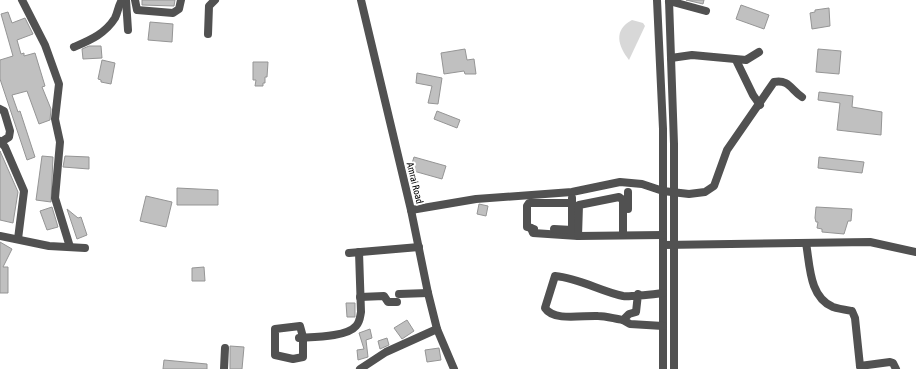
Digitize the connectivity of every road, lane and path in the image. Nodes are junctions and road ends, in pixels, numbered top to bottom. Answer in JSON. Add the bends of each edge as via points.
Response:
{"nodes":[{"id":1,"x":22,"y":0,"type":"edge"},
{"id":2,"x":122,"y":0,"type":"edge"},
{"id":3,"x":126,"y":0,"type":"edge"},
{"id":4,"x":135,"y":0,"type":"edge"},
{"id":5,"x":181,"y":0,"type":"edge"},
{"id":6,"x":215,"y":0,"type":"edge"},
{"id":7,"x":361,"y":0,"type":"edge"},
{"id":8,"x":657,"y":0,"type":"edge"},
{"id":9,"x":669,"y":1,"type":"edge"},
{"id":10,"x":706,"y":11,"type":"dead end"},
{"id":11,"x":128,"y":30,"type":"dead end"},
{"id":12,"x":208,"y":34,"type":"dead end"},
{"id":13,"x":74,"y":47,"type":"dead end"},
{"id":14,"x":758,"y":52,"type":"dead end"},
{"id":15,"x":671,"y":58,"type":"junction"},
{"id":16,"x":736,"y":60,"type":"junction"},
{"id":17,"x":802,"y":97,"type":"dead end"},
{"id":18,"x":760,"y":105,"type":"junction"},
{"id":19,"x":0,"y":109,"type":"edge"},
{"id":20,"x":1,"y":142,"type":"edge"},
{"id":21,"x":663,"y":144,"type":"junction"},
{"id":22,"x":674,"y":144,"type":"junction"},
{"id":23,"x":663,"y":191,"type":"junction"},
{"id":24,"x":572,"y":192,"type":"junction"},
{"id":25,"x":628,"y":192,"type":"dead end"},
{"id":26,"x":674,"y":192,"type":"junction"},
{"id":27,"x":572,"y":203,"type":"junction"},
{"id":28,"x":411,"y":210,"type":"junction"},
{"id":29,"x":574,"y":234,"type":"junction"},
{"id":30,"x":625,"y":235,"type":"junction"},
{"id":31,"x":663,"y":235,"type":"junction"},
{"id":32,"x":0,"y":236,"type":"edge"},
{"id":33,"x":18,"y":239,"type":"junction"},
{"id":34,"x":806,"y":243,"type":"junction"},
{"id":35,"x":663,"y":245,"type":"junction"},
{"id":36,"x":675,"y":245,"type":"junction"},
{"id":37,"x":70,"y":247,"type":"junction"},
{"id":38,"x":419,"y":247,"type":"junction"},
{"id":39,"x":85,"y":248,"type":"dead end"},
{"id":40,"x":359,"y":252,"type":"junction"},
{"id":41,"x":916,"y":252,"type":"edge"},
{"id":42,"x":349,"y":253,"type":"dead end"},
{"id":43,"x":428,"y":293,"type":"junction"},
{"id":44,"x":663,"y":293,"type":"junction"},
{"id":45,"x":638,"y":294,"type":"junction"},
{"id":46,"x":360,"y":297,"type":"junction"},
{"id":47,"x":623,"y":320,"type":"junction"},
{"id":48,"x":663,"y":326,"type":"junction"},
{"id":49,"x":437,"y":329,"type":"junction"},
{"id":50,"x":301,"y":337,"type":"junction"},
{"id":51,"x":225,"y":348,"type":"dead end"},
{"id":52,"x":860,"y":368,"type":"edge"},
{"id":53,"x":224,"y":369,"type":"edge"},
{"id":54,"x":360,"y":369,"type":"edge"},
{"id":55,"x":454,"y":369,"type":"edge"},
{"id":56,"x":663,"y":369,"type":"edge"},
{"id":57,"x":674,"y":369,"type":"edge"},
{"id":58,"x":896,"y":369,"type":"edge"}],
"edges":[{"from":1,"to":37,"type":"street","via":[[58,79],[55,120],[60,142],[55,198]]},
{"from":2,"to":13,"type":"street","via":[[106,30]]},
{"from":3,"to":11,"type":"street"},
{"from":4,"to":5,"type":"street","via":[[137,10],[173,13],[179,9]]},
{"from":6,"to":12,"type":"street","via":[[209,6]]},
{"from":7,"to":28,"type":"street","name":"Amrai Road"},
{"from":8,"to":21,"type":"street"},
{"from":9,"to":10,"type":"street"},
{"from":9,"to":15,"type":"street"},
{"from":14,"to":16,"type":"street","via":[[746,60]]},
{"from":15,"to":16,"type":"street","via":[[692,55]]},
{"from":15,"to":22,"type":"street"},
{"from":16,"to":18,"type":"street"},
{"from":17,"to":18,"type":"street","via":[[790,84],[782,80],[774,82]]},
{"from":18,"to":26,"type":"street","via":[[727,150],[714,186],[697,194]]},
{"from":19,"to":20,"type":"street","via":[[4,112],[10,131],[9,137]]},
{"from":20,"to":33,"type":"street","via":[[24,192]]},
{"from":21,"to":22,"type":"street"},
{"from":21,"to":23,"type":"street"},
{"from":22,"to":26,"type":"street"},
{"from":23,"to":24,"type":"street","via":[[642,184],[620,182]]},
{"from":23,"to":26,"type":"street"},
{"from":23,"to":31,"type":"street"},
{"from":24,"to":27,"type":"street"},
{"from":24,"to":28,"type":"street","via":[[476,199]]},
{"from":25,"to":30,"type":"street"},
{"from":26,"to":36,"type":"street"},
{"from":27,"to":29,"type":"street"},
{"from":27,"to":29,"type":"street","via":[[529,203],[527,227],[532,228],[533,233]]},
{"from":28,"to":38,"type":"street","name":"Amrai Road"},
{"from":29,"to":30,"type":"street"},
{"from":29,"to":30,"type":"street","via":[[580,205],[619,197],[623,200]]},
{"from":30,"to":31,"type":"street"},
{"from":31,"to":35,"type":"street"},
{"from":32,"to":33,"type":"street"},
{"from":33,"to":37,"type":"street","via":[[49,246]]},
{"from":34,"to":36,"type":"street"},
{"from":34,"to":41,"type":"street","via":[[870,242]]},
{"from":34,"to":52,"type":"street","via":[[814,288],[820,299],[833,307],[852,311],[856,318]]},
{"from":35,"to":36,"type":"street"},
{"from":35,"to":44,"type":"street"},
{"from":36,"to":57,"type":"street"},
{"from":37,"to":39,"type":"street"},
{"from":38,"to":40,"type":"street"},
{"from":38,"to":43,"type":"street","name":"Amrai Road"},
{"from":40,"to":42,"type":"street"},
{"from":40,"to":46,"type":"street"},
{"from":43,"to":46,"type":"street","via":[[388,302],[384,296]]},
{"from":43,"to":49,"type":"street","name":"Amrai Road"},
{"from":44,"to":45,"type":"street"},
{"from":44,"to":48,"type":"street"},
{"from":45,"to":47,"type":"street","via":[[636,312],[628,314]]},
{"from":45,"to":47,"type":"street","via":[[625,296],[598,289],[590,284],[553,277],[545,308],[548,311],[566,317],[600,316]]},
{"from":46,"to":50,"type":"street","via":[[360,321],[350,331]]},
{"from":47,"to":48,"type":"street","via":[[630,324]]},
{"from":48,"to":56,"type":"street"},
{"from":49,"to":54,"type":"street","via":[[386,352]]},
{"from":49,"to":55,"type":"street","name":"Amrai Road"},
{"from":50,"to":50,"type":"street","via":[[300,326],[274,329],[276,356],[293,359],[303,357]]},
{"from":51,"to":53,"type":"street"},
{"from":52,"to":58,"type":"street","via":[[890,362]]}]}
